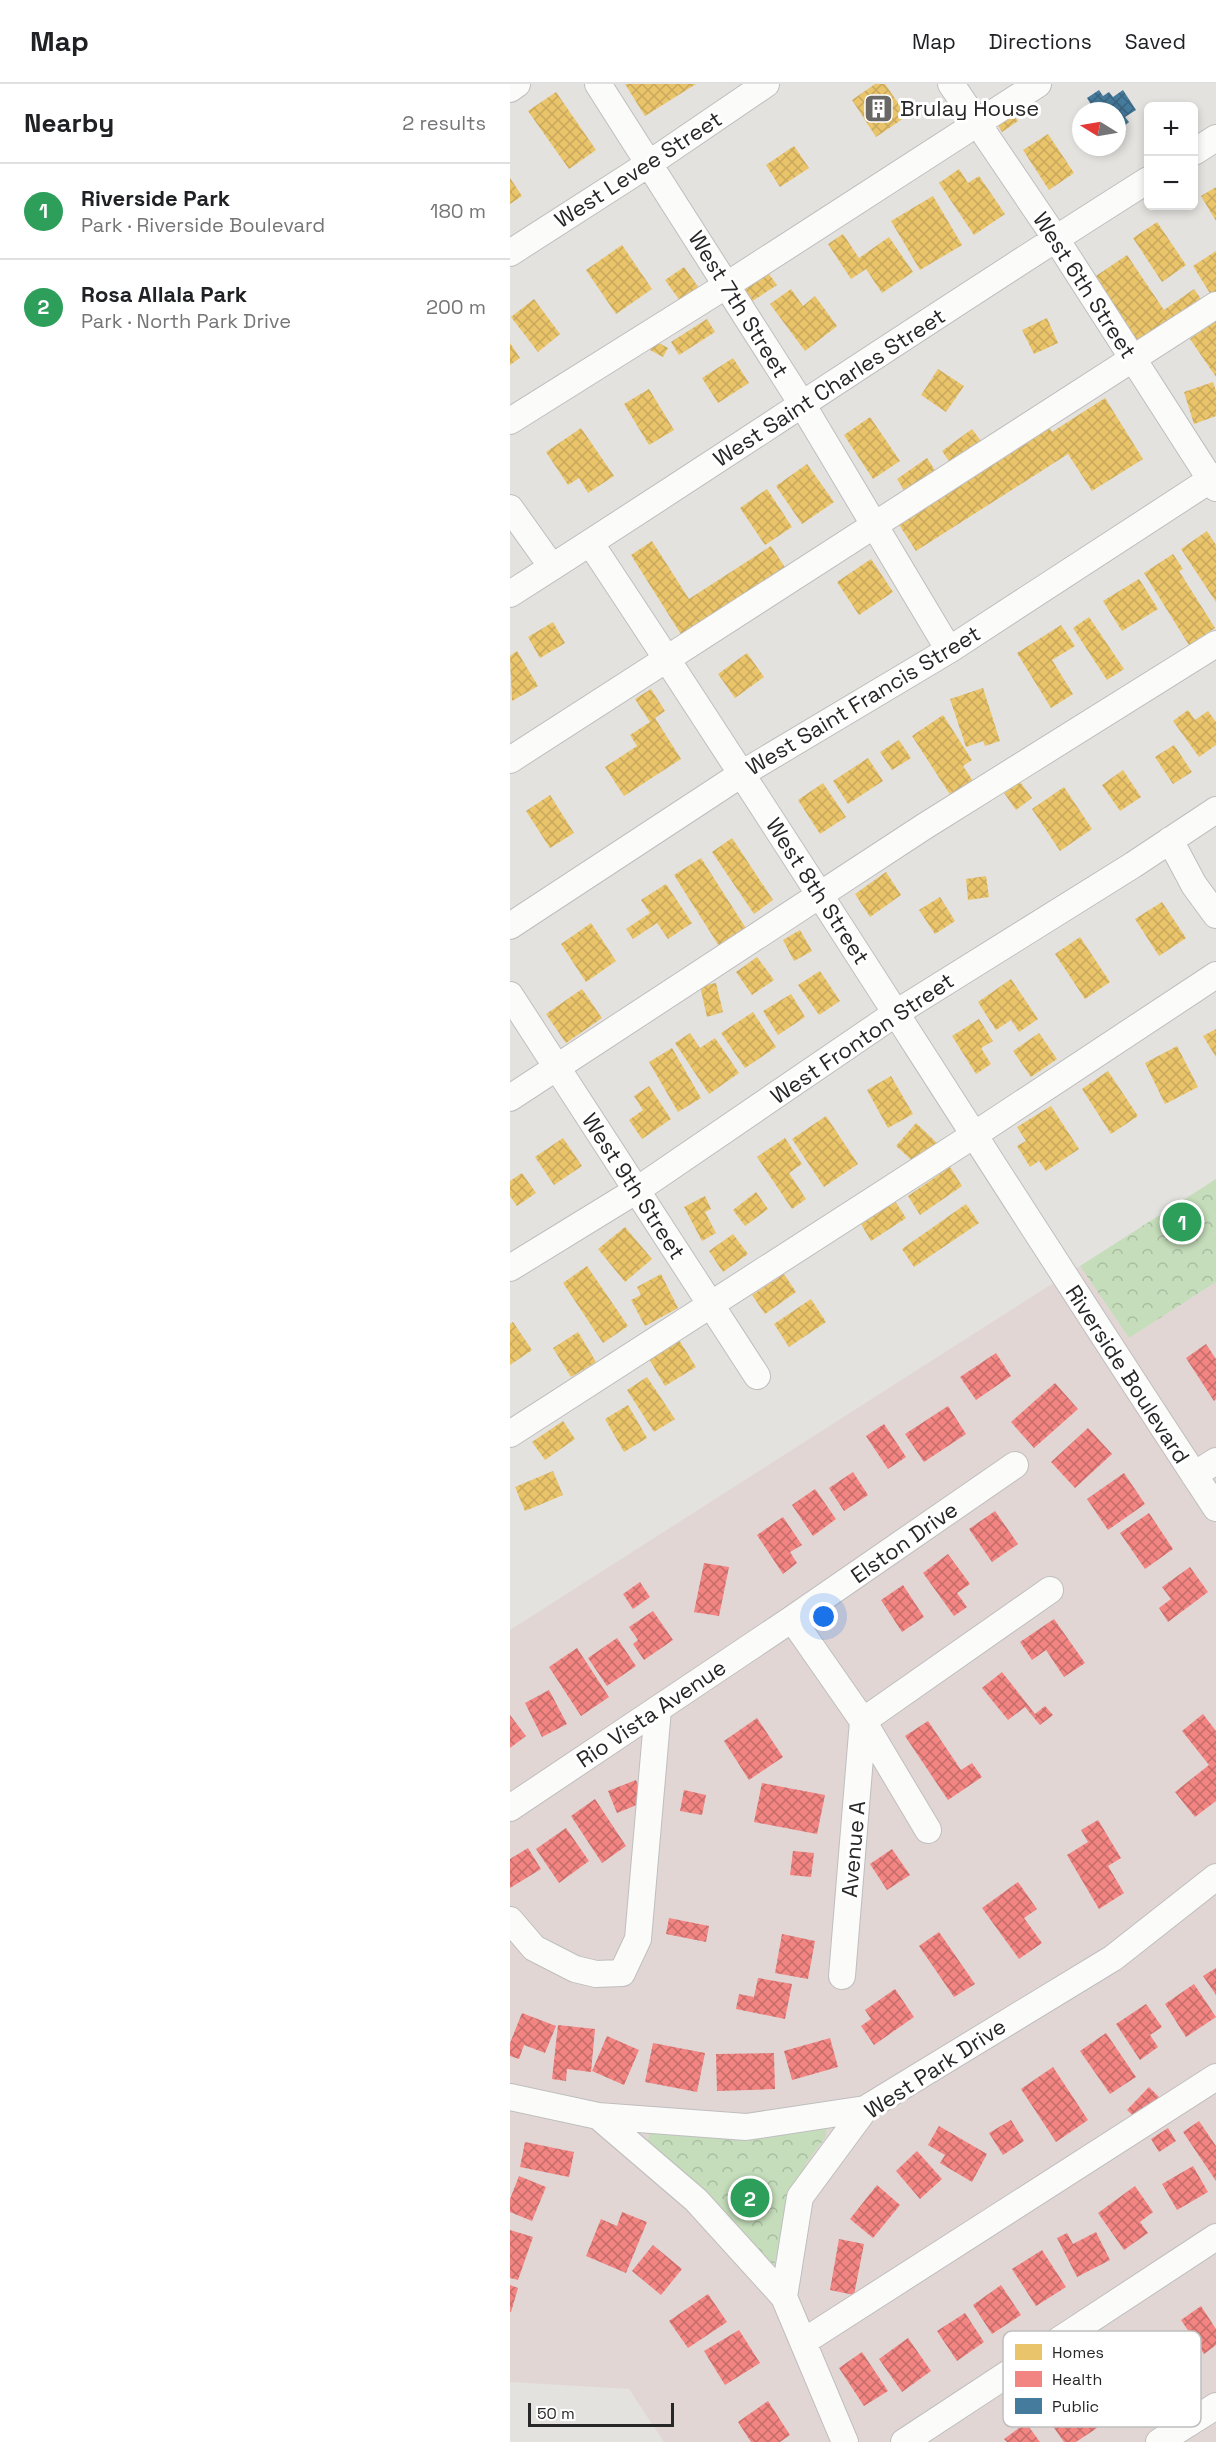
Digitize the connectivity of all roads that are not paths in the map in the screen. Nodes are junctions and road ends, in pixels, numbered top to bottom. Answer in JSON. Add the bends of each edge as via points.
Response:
{"nodes":[{"id":1,"x":517,"y":84,"type":"edge"},
{"id":2,"x":598,"y":84,"type":"edge"},
{"id":3,"x":766,"y":84,"type":"edge"},
{"id":4,"x":951,"y":84,"type":"edge"},
{"id":5,"x":1038,"y":84,"type":"edge"},
{"id":6,"x":510,"y":89,"type":"edge"},
{"id":7,"x":978,"y":124,"type":"junction"},
{"id":8,"x":1216,"y":138,"type":"edge"},
{"id":9,"x":1198,"y":149,"type":"edge"},
{"id":10,"x":650,"y":163,"type":"junction"},
{"id":11,"x":1144,"y":183,"type":"edge"},
{"id":12,"x":1056,"y":239,"type":"junction"},
{"id":13,"x":510,"y":253,"type":"edge"},
{"id":14,"x":727,"y":285,"type":"junction"},
{"id":15,"x":1216,"y":305,"type":"edge"},
{"id":16,"x":1133,"y":359,"type":"junction"},
{"id":17,"x":802,"y":404,"type":"junction"},
{"id":18,"x":510,"y":421,"type":"edge"},
{"id":19,"x":1214,"y":481,"type":"edge"},
{"id":20,"x":510,"y":508,"type":"edge"},
{"id":21,"x":875,"y":526,"type":"junction"},
{"id":22,"x":591,"y":544,"type":"junction"},
{"id":23,"x":552,"y":567,"type":"junction"},
{"id":24,"x":510,"y":594,"type":"edge"},
{"id":25,"x":1216,"y":644,"type":"edge"},
{"id":26,"x":949,"y":650,"type":"junction"},
{"id":27,"x":668,"y":660,"type":"junction"},
{"id":28,"x":510,"y":760,"type":"edge"},
{"id":29,"x":743,"y":773,"type":"junction"},
{"id":30,"x":1216,"y":810,"type":"edge"},
{"id":31,"x":1170,"y":840,"type":"junction"},
{"id":32,"x":821,"y":896,"type":"junction"},
{"id":33,"x":1216,"y":915,"type":"edge"},
{"id":34,"x":510,"y":926,"type":"edge"},
{"id":35,"x":1216,"y":975,"type":"edge"},
{"id":36,"x":510,"y":995,"type":"edge"},
{"id":37,"x":896,"y":1013,"type":"junction"},
{"id":38,"x":557,"y":1067,"type":"junction"},
{"id":39,"x":510,"y":1098,"type":"edge"},
{"id":40,"x":974,"y":1135,"type":"junction"},
{"id":41,"x":637,"y":1190,"type":"junction"},
{"id":42,"x":1041,"y":1241,"type":"joint"},
{"id":43,"x":510,"y":1268,"type":"edge"},
{"id":44,"x":710,"y":1303,"type":"junction"},
{"id":45,"x":757,"y":1376,"type":"dead end"},
{"id":46,"x":510,"y":1434,"type":"edge"},
{"id":47,"x":1216,"y":1461,"type":"edge"},
{"id":48,"x":1015,"y":1465,"type":"dead end"},
{"id":49,"x":1194,"y":1474,"type":"junction"},
{"id":50,"x":1216,"y":1508,"type":"edge"},
{"id":51,"x":1050,"y":1590,"type":"dead end"},
{"id":52,"x":792,"y":1619,"type":"junction"},
{"id":53,"x":657,"y":1709,"type":"junction"},
{"id":54,"x":863,"y":1721,"type":"junction"},
{"id":55,"x":510,"y":1808,"type":"edge"},
{"id":56,"x":928,"y":1830,"type":"dead end"},
{"id":57,"x":1216,"y":1877,"type":"edge"},
{"id":58,"x":510,"y":1920,"type":"edge"},
{"id":59,"x":842,"y":1976,"type":"dead end"},
{"id":60,"x":1216,"y":2077,"type":"edge"},
{"id":61,"x":510,"y":2097,"type":"edge"},
{"id":62,"x":865,"y":2109,"type":"junction"},
{"id":63,"x":598,"y":2116,"type":"junction"},
{"id":64,"x":1216,"y":2237,"type":"edge"},
{"id":65,"x":784,"y":2297,"type":"junction"},
{"id":66,"x":1073,"y":2331,"type":"edge"},
{"id":67,"x":803,"y":2342,"type":"junction"},
{"id":68,"x":1003,"y":2377,"type":"edge"},
{"id":69,"x":1216,"y":2406,"type":"edge"},
{"id":70,"x":1201,"y":2415,"type":"edge"},
{"id":71,"x":1183,"y":2427,"type":"edge"},
{"id":72,"x":845,"y":2442,"type":"edge"},
{"id":73,"x":904,"y":2442,"type":"edge"},
{"id":74,"x":1159,"y":2442,"type":"edge"}],
"edges":[{"from":1,"to":6,"type":"street"},
{"from":2,"to":10,"type":"street","name":"West 7th Street"},
{"from":3,"to":10,"type":"street","name":"West Levee Street"},
{"from":4,"to":7,"type":"street","name":"West 6th Street"},
{"from":5,"to":7,"type":"street"},
{"from":7,"to":12,"type":"street","name":"West 6th Street"},
{"from":7,"to":14,"type":"street"},
{"from":8,"to":9,"type":"street"},
{"from":10,"to":13,"type":"street","name":"West Levee Street"},
{"from":10,"to":14,"type":"street","name":"West 7th Street"},
{"from":11,"to":12,"type":"street","name":"West Saint Charles Street"},
{"from":12,"to":16,"type":"street","name":"West 6th Street"},
{"from":12,"to":17,"type":"street","name":"West Saint Charles Street"},
{"from":14,"to":17,"type":"street","name":"West 7th Street"},
{"from":14,"to":18,"type":"street"},
{"from":15,"to":16,"type":"street"},
{"from":16,"to":19,"type":"street","name":"West 6th Street"},
{"from":16,"to":21,"type":"street"},
{"from":17,"to":21,"type":"street","name":"West 7th Street"},
{"from":17,"to":22,"type":"street","name":"West Saint Charles Street"},
{"from":19,"to":26,"type":"street","name":"West Saint Francis Street"},
{"from":20,"to":23,"type":"street"},
{"from":21,"to":26,"type":"street","name":"West 7th Street"},
{"from":21,"to":27,"type":"street"},
{"from":22,"to":23,"type":"street","name":"West Saint Charles Street"},
{"from":22,"to":27,"type":"street","name":"West 8th Street"},
{"from":23,"to":24,"type":"street","name":"West Saint Charles Street"},
{"from":25,"to":32,"type":"street","via":[[925,826]]},
{"from":26,"to":29,"type":"street","name":"West Saint Francis Street"},
{"from":27,"to":28,"type":"street"},
{"from":27,"to":29,"type":"street","name":"West 8th Street"},
{"from":29,"to":32,"type":"street","name":"West 8th Street"},
{"from":29,"to":34,"type":"street","name":"West Saint Francis Street"},
{"from":30,"to":31,"type":"street","name":"West Fronton Street"},
{"from":31,"to":33,"type":"street","via":[[1194,885]]},
{"from":31,"to":37,"type":"street","name":"West Fronton Street"},
{"from":32,"to":37,"type":"street","name":"West 8th Street"},
{"from":32,"to":38,"type":"street"},
{"from":35,"to":40,"type":"street"},
{"from":36,"to":38,"type":"street","name":"West 9th Street"},
{"from":37,"to":40,"type":"street","name":"West 8th Street"},
{"from":37,"to":41,"type":"street","name":"West Fronton Street"},
{"from":38,"to":39,"type":"street"},
{"from":38,"to":41,"type":"street","name":"West 9th Street"},
{"from":40,"to":42,"type":"street","name":"West 8th Street"},
{"from":40,"to":44,"type":"street"},
{"from":41,"to":43,"type":"street","name":"West Fronton Street"},
{"from":41,"to":44,"type":"street","name":"West 9th Street"},
{"from":42,"to":49,"type":"street","name":"Riverside Boulevard"},
{"from":44,"to":45,"type":"street","name":"West 9th Street"},
{"from":44,"to":46,"type":"street"},
{"from":47,"to":49,"type":"street"},
{"from":48,"to":52,"type":"street","name":"Elston Drive"},
{"from":49,"to":50,"type":"street","name":"Riverside Boulevard"},
{"from":51,"to":54,"type":"street"},
{"from":52,"to":53,"type":"street","name":"Rio Vista Avenue"},
{"from":52,"to":54,"type":"street"},
{"from":53,"to":55,"type":"street","name":"Rio Vista Avenue"},
{"from":53,"to":58,"type":"street","via":[[638,1939],[622,1973],[597,1974],[575,1969],[534,1948]]},
{"from":54,"to":56,"type":"street"},
{"from":54,"to":59,"type":"street","name":"Avenue A"},
{"from":57,"to":62,"type":"street","name":"West Park Drive","via":[[1113,1958]]},
{"from":60,"to":67,"type":"street"},
{"from":61,"to":63,"type":"street"},
{"from":62,"to":63,"type":"street","via":[[746,2127]]},
{"from":62,"to":65,"type":"street","name":"West Park Drive","via":[[800,2198]]},
{"from":63,"to":65,"type":"street","via":[[696,2200]]},
{"from":64,"to":66,"type":"street"},
{"from":65,"to":67,"type":"street"},
{"from":67,"to":72,"type":"street"},
{"from":68,"to":73,"type":"street"},
{"from":69,"to":70,"type":"street"},
{"from":71,"to":74,"type":"street"}]}
